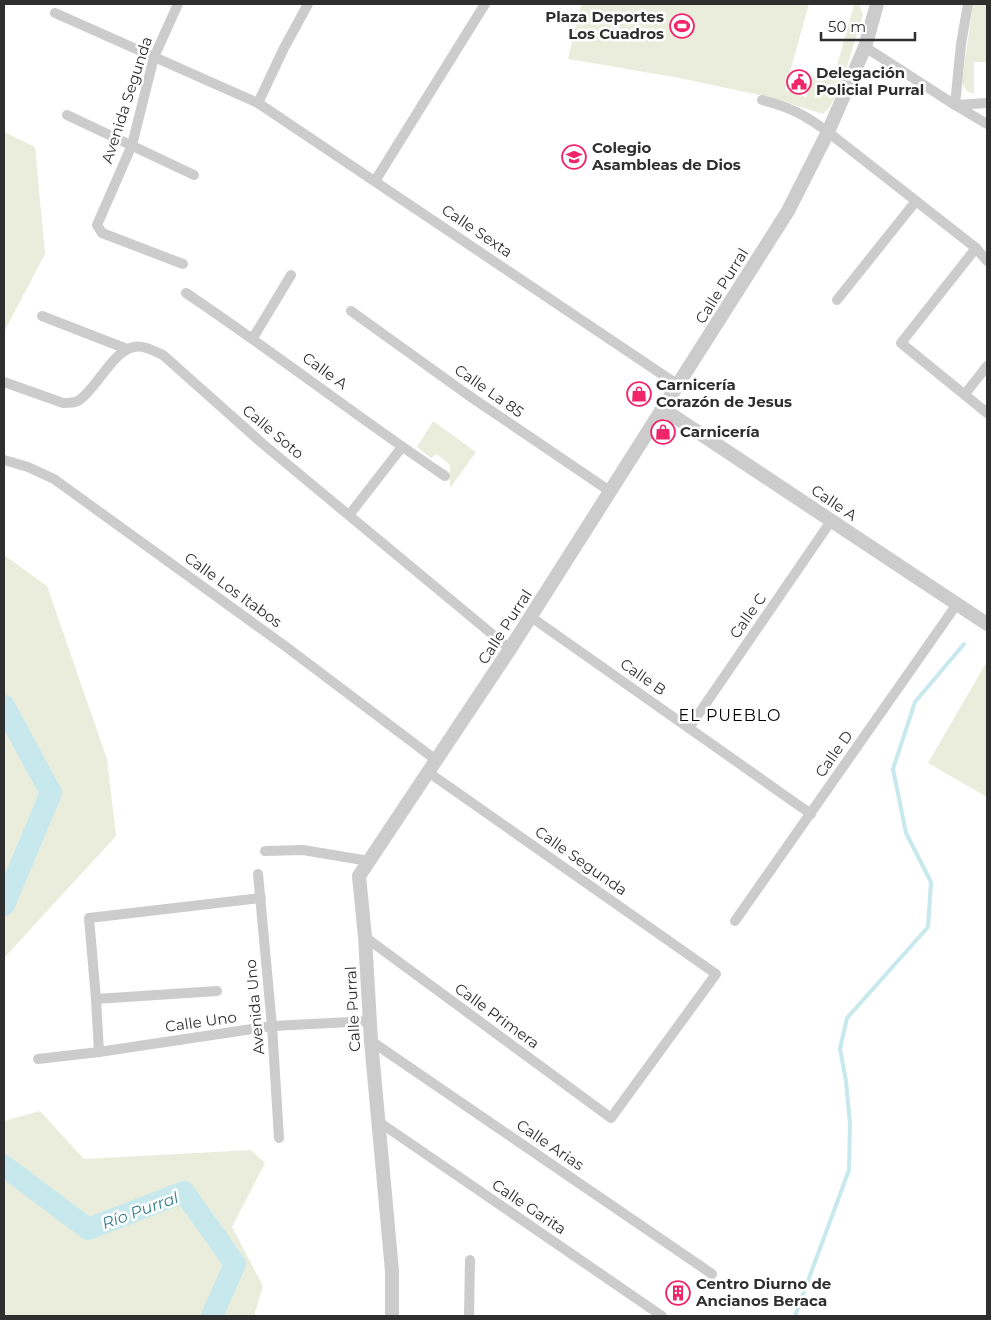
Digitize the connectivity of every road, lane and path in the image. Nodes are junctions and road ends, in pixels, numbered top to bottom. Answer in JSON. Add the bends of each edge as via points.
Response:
{"nodes":[{"id":1,"x":178,"y":4,"type":"edge"},
{"id":2,"x":308,"y":4,"type":"edge"},
{"id":3,"x":485,"y":4,"type":"edge"},
{"id":4,"x":876,"y":4,"type":"edge"},
{"id":5,"x":968,"y":4,"type":"edge"},
{"id":6,"x":55,"y":13,"type":"dead end"},
{"id":7,"x":865,"y":47,"type":"junction"},
{"id":8,"x":154,"y":57,"type":"junction"},
{"id":9,"x":762,"y":100,"type":"dead end"},
{"id":10,"x":258,"y":103,"type":"junction"},
{"id":11,"x":987,"y":103,"type":"edge"},
{"id":12,"x":955,"y":105,"type":"junction"},
{"id":13,"x":68,"y":115,"type":"dead end"},
{"id":14,"x":987,"y":124,"type":"edge"},
{"id":15,"x":828,"y":132,"type":"junction"},
{"id":16,"x":132,"y":145,"type":"junction"},
{"id":17,"x":194,"y":175,"type":"dead end"},
{"id":18,"x":375,"y":181,"type":"junction"},
{"id":19,"x":916,"y":202,"type":"junction"},
{"id":20,"x":976,"y":248,"type":"junction"},
{"id":21,"x":987,"y":261,"type":"edge"},
{"id":22,"x":183,"y":264,"type":"dead end"},
{"id":23,"x":291,"y":275,"type":"dead end"},
{"id":24,"x":186,"y":293,"type":"dead end"},
{"id":25,"x":837,"y":300,"type":"dead end"},
{"id":26,"x":351,"y":311,"type":"dead end"},
{"id":27,"x":42,"y":316,"type":"dead end"},
{"id":28,"x":253,"y":338,"type":"junction"},
{"id":29,"x":127,"y":349,"type":"junction"},
{"id":30,"x":987,"y":366,"type":"edge"},
{"id":31,"x":4,"y":382,"type":"edge"},
{"id":32,"x":678,"y":385,"type":"junction"},
{"id":33,"x":964,"y":394,"type":"junction"},
{"id":34,"x":663,"y":409,"type":"junction"},
{"id":35,"x":987,"y":413,"type":"edge"},
{"id":36,"x":402,"y":447,"type":"junction"},
{"id":37,"x":4,"y":460,"type":"edge"},
{"id":38,"x":445,"y":476,"type":"dead end"},
{"id":39,"x":611,"y":492,"type":"junction"},
{"id":40,"x":350,"y":514,"type":"junction"},
{"id":41,"x":831,"y":521,"type":"junction"},
{"id":42,"x":957,"y":604,"type":"junction"},
{"id":43,"x":531,"y":617,"type":"junction"},
{"id":44,"x":987,"y":624,"type":"edge"},
{"id":45,"x":510,"y":649,"type":"junction"},
{"id":46,"x":689,"y":728,"type":"junction"},
{"id":47,"x":436,"y":760,"type":"junction"},
{"id":48,"x":428,"y":772,"type":"junction"},
{"id":49,"x":810,"y":814,"type":"junction"},
{"id":50,"x":266,"y":851,"type":"dead end"},
{"id":51,"x":369,"y":861,"type":"junction"},
{"id":52,"x":258,"y":874,"type":"dead end"},
{"id":53,"x":261,"y":898,"type":"junction"},
{"id":54,"x":735,"y":921,"type":"dead end"},
{"id":55,"x":366,"y":937,"type":"junction"},
{"id":56,"x":217,"y":991,"type":"dead end"},
{"id":57,"x":96,"y":999,"type":"junction"},
{"id":58,"x":370,"y":1020,"type":"junction"},
{"id":59,"x":272,"y":1026,"type":"junction"},
{"id":60,"x":371,"y":1041,"type":"junction"},
{"id":61,"x":99,"y":1052,"type":"junction"},
{"id":62,"x":38,"y":1059,"type":"dead end"},
{"id":63,"x":611,"y":1118,"type":"joint"},
{"id":64,"x":379,"y":1122,"type":"junction"},
{"id":65,"x":279,"y":1138,"type":"dead end"},
{"id":66,"x":470,"y":1260,"type":"dead end"},
{"id":67,"x":712,"y":1274,"type":"dead end"},
{"id":68,"x":392,"y":1316,"type":"edge"},
{"id":69,"x":469,"y":1316,"type":"edge"},
{"id":70,"x":662,"y":1316,"type":"edge"}],
"edges":[{"from":1,"to":8,"type":"street","name":"Avenida Segunda"},
{"from":2,"to":10,"type":"street"},
{"from":3,"to":18,"type":"street"},
{"from":4,"to":7,"type":"street","name":"Calle Purral"},
{"from":5,"to":12,"type":"street"},
{"from":6,"to":8,"type":"street","name":"Calle Sexta"},
{"from":7,"to":12,"type":"street"},
{"from":7,"to":15,"type":"street","name":"Calle Purral"},
{"from":8,"to":10,"type":"street","name":"Calle Sexta"},
{"from":8,"to":16,"type":"street","name":"Avenida Segunda"},
{"from":9,"to":15,"type":"street","via":[[804,114]]},
{"from":10,"to":18,"type":"street","name":"Calle Sexta"},
{"from":11,"to":12,"type":"street"},
{"from":12,"to":14,"type":"street"},
{"from":13,"to":16,"type":"street"},
{"from":15,"to":19,"type":"street"},
{"from":15,"to":32,"type":"street","name":"Calle Purral","via":[[788,211]]},
{"from":16,"to":17,"type":"street"},
{"from":16,"to":22,"type":"street","name":"Avenida Segunda","via":[[97,225],[102,233]]},
{"from":18,"to":32,"type":"street","name":"Calle Sexta"},
{"from":19,"to":20,"type":"street"},
{"from":19,"to":25,"type":"street"},
{"from":20,"to":21,"type":"street"},
{"from":20,"to":33,"type":"street","via":[[901,343]]},
{"from":23,"to":28,"type":"street"},
{"from":24,"to":28,"type":"street","name":"Calle A"},
{"from":26,"to":39,"type":"street","name":"Calle La 85"},
{"from":27,"to":29,"type":"street","name":"Calle Soto"},
{"from":28,"to":36,"type":"street","name":"Calle A"},
{"from":29,"to":31,"type":"street","via":[[78,401],[72,403],[63,403]]},
{"from":29,"to":40,"type":"street","name":"Calle Soto","via":[[144,347],[163,355],[263,444]]},
{"from":30,"to":33,"type":"street"},
{"from":32,"to":34,"type":"street","name":"Calle Purral"},
{"from":33,"to":35,"type":"street"},
{"from":34,"to":39,"type":"street","name":"Calle Purral"},
{"from":34,"to":41,"type":"street","name":"Calle A"},
{"from":36,"to":38,"type":"street","name":"Calle A"},
{"from":36,"to":40,"type":"street"},
{"from":37,"to":47,"type":"street","name":"Calle Los Itabos","via":[[54,479]]},
{"from":39,"to":43,"type":"street","name":"Calle Purral"},
{"from":40,"to":45,"type":"street","name":"Calle Soto"},
{"from":41,"to":42,"type":"street","name":"Calle A"},
{"from":41,"to":46,"type":"street","name":"Calle C"},
{"from":42,"to":44,"type":"street","name":"Calle A"},
{"from":42,"to":49,"type":"street","name":"Calle D"},
{"from":43,"to":45,"type":"street","name":"Calle Purral"},
{"from":43,"to":46,"type":"street","name":"Calle B"},
{"from":45,"to":47,"type":"street","name":"Calle Purral"},
{"from":46,"to":49,"type":"street","name":"Calle B"},
{"from":47,"to":48,"type":"street","name":"Calle Purral"},
{"from":48,"to":51,"type":"street","name":"Calle Purral"},
{"from":48,"to":63,"type":"street","name":"Calle Segunda","via":[[716,974]]},
{"from":49,"to":54,"type":"street","name":"Calle D"},
{"from":50,"to":51,"type":"street","via":[[303,850]]},
{"from":51,"to":55,"type":"street","name":"Calle Purral","via":[[359,876]]},
{"from":52,"to":53,"type":"street","name":"Avenida Uno"},
{"from":53,"to":57,"type":"street","via":[[89,918]]},
{"from":53,"to":59,"type":"street","name":"Avenida Uno"},
{"from":55,"to":58,"type":"street","name":"Calle Purral"},
{"from":55,"to":63,"type":"street","name":"Calle Primera"},
{"from":56,"to":57,"type":"street"},
{"from":57,"to":61,"type":"street"},
{"from":58,"to":59,"type":"street","name":"Calle Uno"},
{"from":58,"to":60,"type":"street","name":"Calle Purral"},
{"from":59,"to":61,"type":"street","name":"Calle Uno"},
{"from":59,"to":65,"type":"street","name":"Avenida Uno"},
{"from":60,"to":64,"type":"street","name":"Calle Purral"},
{"from":60,"to":67,"type":"street","name":"Calle Arias"},
{"from":61,"to":62,"type":"street","name":"Calle Uno"},
{"from":64,"to":68,"type":"street","name":"Calle Purral","via":[[392,1271]]},
{"from":64,"to":70,"type":"street","name":"Calle Garita"},
{"from":66,"to":69,"type":"street"}]}
